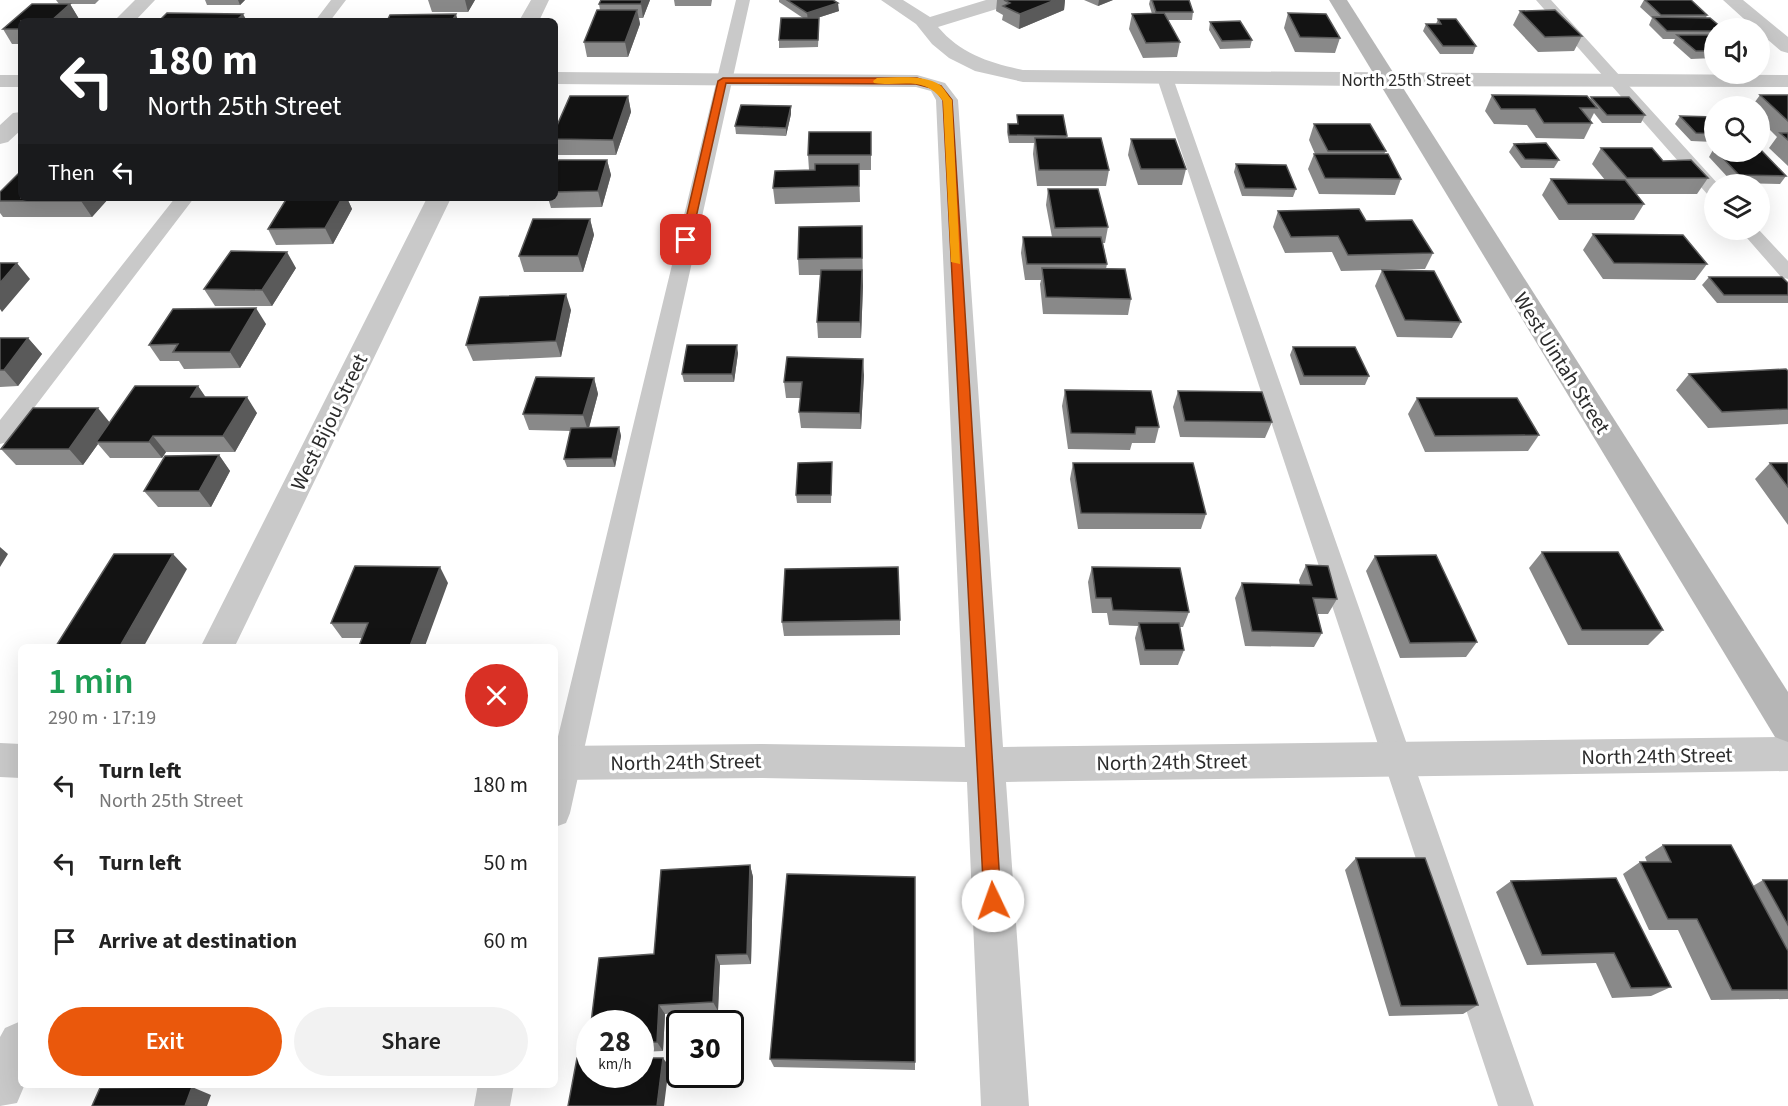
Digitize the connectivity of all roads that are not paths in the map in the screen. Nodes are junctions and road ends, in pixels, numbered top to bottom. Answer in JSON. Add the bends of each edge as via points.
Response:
{"nodes":[{"id":1,"x":146,"y":0,"type":"edge"},
{"id":2,"x":339,"y":0,"type":"edge"},
{"id":3,"x":540,"y":0,"type":"edge"},
{"id":4,"x":743,"y":0,"type":"edge"},
{"id":5,"x":890,"y":0,"type":"edge"},
{"id":6,"x":1006,"y":0,"type":"edge"},
{"id":7,"x":1338,"y":0,"type":"edge"},
{"id":8,"x":1543,"y":0,"type":"edge"},
{"id":9,"x":1732,"y":0,"type":"edge"},
{"id":10,"x":127,"y":18,"type":"edge"},
{"id":11,"x":324,"y":18,"type":"edge"},
{"id":12,"x":531,"y":18,"type":"edge"},
{"id":13,"x":927,"y":24,"type":"junction"},
{"id":14,"x":1788,"y":47,"type":"edge"},
{"id":15,"x":558,"y":78,"type":"edge"},
{"id":16,"x":1165,"y":78,"type":"junction"},
{"id":17,"x":1386,"y":80,"type":"junction"},
{"id":18,"x":1615,"y":80,"type":"junction"},
{"id":19,"x":0,"y":81,"type":"edge"},
{"id":20,"x":18,"y":81,"type":"edge"},
{"id":21,"x":723,"y":81,"type":"junction"},
{"id":22,"x":1788,"y":81,"type":"edge"},
{"id":23,"x":18,"y":121,"type":"edge"},
{"id":24,"x":0,"y":138,"type":"edge"},
{"id":25,"x":1704,"y":180,"type":"edge"},
{"id":26,"x":182,"y":201,"type":"edge"},
{"id":27,"x":438,"y":201,"type":"edge"},
{"id":28,"x":1758,"y":240,"type":"edge"},
{"id":29,"x":1788,"y":273,"type":"edge"},
{"id":30,"x":0,"y":436,"type":"edge"},
{"id":31,"x":219,"y":644,"type":"edge"},
{"id":32,"x":1788,"y":725,"type":"edge"},
{"id":33,"x":1788,"y":754,"type":"edge"},
{"id":34,"x":1399,"y":759,"type":"junction"},
{"id":35,"x":0,"y":760,"type":"edge"},
{"id":36,"x":18,"y":760,"type":"edge"},
{"id":37,"x":560,"y":763,"type":"edge"},
{"id":38,"x":984,"y":765,"type":"junction"},
{"id":39,"x":558,"y":783,"type":"edge"},
{"id":40,"x":18,"y":1050,"type":"edge"},
{"id":41,"x":0,"y":1086,"type":"edge"},
{"id":42,"x":495,"y":1088,"type":"edge"},
{"id":43,"x":492,"y":1106,"type":"edge"},
{"id":44,"x":1005,"y":1106,"type":"edge"},
{"id":45,"x":1516,"y":1106,"type":"edge"}],
"edges":[{"from":1,"to":10,"type":"street"},
{"from":2,"to":11,"type":"lane"},
{"from":3,"to":12,"type":"street"},
{"from":4,"to":21,"type":"lane"},
{"from":5,"to":13,"type":"street","name":"North 25th Street"},
{"from":6,"to":13,"type":"street"},
{"from":7,"to":17,"type":"main road","name":"West Uintah Street"},
{"from":8,"to":18,"type":"lane"},
{"from":9,"to":14,"type":"street"},
{"from":13,"to":16,"type":"street","name":"North 25th Street","via":[[956,54],[982,67],[1023,76]]},
{"from":15,"to":21,"type":"street"},
{"from":16,"to":17,"type":"street","name":"North 25th Street"},
{"from":16,"to":34,"type":"lane"},
{"from":17,"to":18,"type":"street","name":"North 25th Street"},
{"from":17,"to":32,"type":"main road","name":"West Uintah Street"},
{"from":18,"to":22,"type":"street","name":"North 25th Street"},
{"from":18,"to":25,"type":"lane"},
{"from":19,"to":20,"type":"street"},
{"from":21,"to":37,"type":"lane"},
{"from":21,"to":38,"type":"street","via":[[917,81],[938,87],[947,100]]},
{"from":23,"to":24,"type":"street"},
{"from":26,"to":30,"type":"lane"},
{"from":27,"to":31,"type":"street","name":"West Bijou Street"},
{"from":28,"to":29,"type":"lane"},
{"from":33,"to":34,"type":"street","name":"North 24th Street"},
{"from":34,"to":38,"type":"street","name":"North 24th Street"},
{"from":34,"to":45,"type":"lane"},
{"from":35,"to":36,"type":"street"},
{"from":37,"to":38,"type":"street","name":"North 24th Street"},
{"from":37,"to":39,"type":"lane"},
{"from":38,"to":44,"type":"street"},
{"from":40,"to":41,"type":"street"},
{"from":42,"to":43,"type":"lane"}]}
